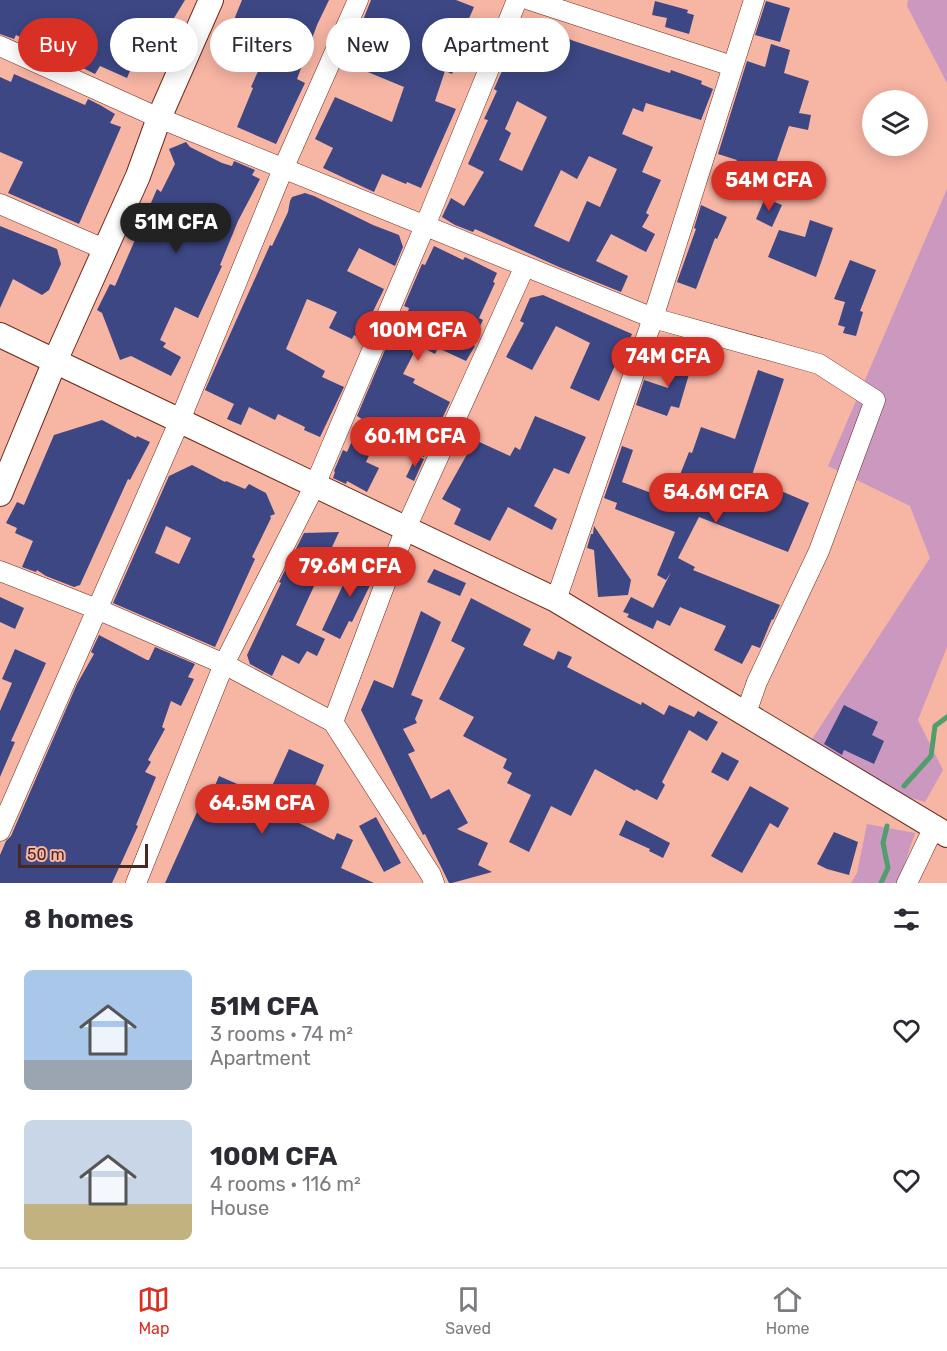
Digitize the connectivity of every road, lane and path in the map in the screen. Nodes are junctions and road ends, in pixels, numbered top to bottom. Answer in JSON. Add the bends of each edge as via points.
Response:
{"nodes":[{"id":1,"x":211,"y":0,"type":"edge"},
{"id":2,"x":358,"y":0,"type":"edge"},
{"id":3,"x":518,"y":0,"type":"edge"},
{"id":4,"x":530,"y":0,"type":"edge"},
{"id":5,"x":754,"y":0,"type":"edge"},
{"id":6,"x":0,"y":46,"type":"edge"},
{"id":7,"x":732,"y":66,"type":"junction"},
{"id":8,"x":159,"y":118,"type":"junction"},
{"id":9,"x":283,"y":169,"type":"junction"},
{"id":10,"x":0,"y":204,"type":"edge"},
{"id":11,"x":425,"y":226,"type":"junction"},
{"id":12,"x":106,"y":250,"type":"junction"},
{"id":13,"x":525,"y":266,"type":"junction"},
{"id":14,"x":653,"y":318,"type":"junction"},
{"id":15,"x":0,"y":335,"type":"edge"},
{"id":16,"x":55,"y":361,"type":"junction"},
{"id":17,"x":180,"y":420,"type":"junction"},
{"id":18,"x":315,"y":485,"type":"junction"},
{"id":19,"x":0,"y":494,"type":"edge"},
{"id":20,"x":406,"y":528,"type":"junction"},
{"id":21,"x":0,"y":571,"type":"edge"},
{"id":22,"x":556,"y":600,"type":"junction"},
{"id":23,"x":97,"y":609,"type":"junction"},
{"id":24,"x":224,"y":664,"type":"junction"},
{"id":25,"x":746,"y":713,"type":"junction"},
{"id":26,"x":333,"y":722,"type":"junction"},
{"id":27,"x":0,"y":831,"type":"edge"},
{"id":28,"x":940,"y":831,"type":"edge"},
{"id":29,"x":136,"y":883,"type":"edge"},
{"id":30,"x":434,"y":883,"type":"edge"},
{"id":31,"x":907,"y":883,"type":"edge"}],
"edges":[{"from":1,"to":8,"type":"street"},
{"from":2,"to":9,"type":"street"},
{"from":3,"to":11,"type":"street"},
{"from":4,"to":7,"type":"street"},
{"from":5,"to":7,"type":"street"},
{"from":6,"to":8,"type":"street"},
{"from":7,"to":14,"type":"street"},
{"from":8,"to":9,"type":"street"},
{"from":8,"to":12,"type":"street"},
{"from":9,"to":11,"type":"street"},
{"from":9,"to":17,"type":"street"},
{"from":10,"to":12,"type":"street"},
{"from":11,"to":13,"type":"street"},
{"from":11,"to":18,"type":"street"},
{"from":12,"to":16,"type":"street"},
{"from":13,"to":14,"type":"street"},
{"from":13,"to":20,"type":"street"},
{"from":14,"to":22,"type":"street"},
{"from":14,"to":25,"type":"street","via":[[819,364],[875,400],[819,551]]},
{"from":15,"to":16,"type":"street"},
{"from":16,"to":17,"type":"street"},
{"from":16,"to":19,"type":"street"},
{"from":17,"to":18,"type":"street"},
{"from":17,"to":23,"type":"street"},
{"from":18,"to":20,"type":"street"},
{"from":18,"to":24,"type":"street"},
{"from":20,"to":22,"type":"street"},
{"from":20,"to":26,"type":"street"},
{"from":21,"to":23,"type":"street"},
{"from":22,"to":25,"type":"street"},
{"from":23,"to":24,"type":"street"},
{"from":23,"to":27,"type":"street"},
{"from":24,"to":26,"type":"street"},
{"from":24,"to":29,"type":"street"},
{"from":25,"to":28,"type":"street"},
{"from":26,"to":30,"type":"street"},
{"from":28,"to":31,"type":"street"}]}
